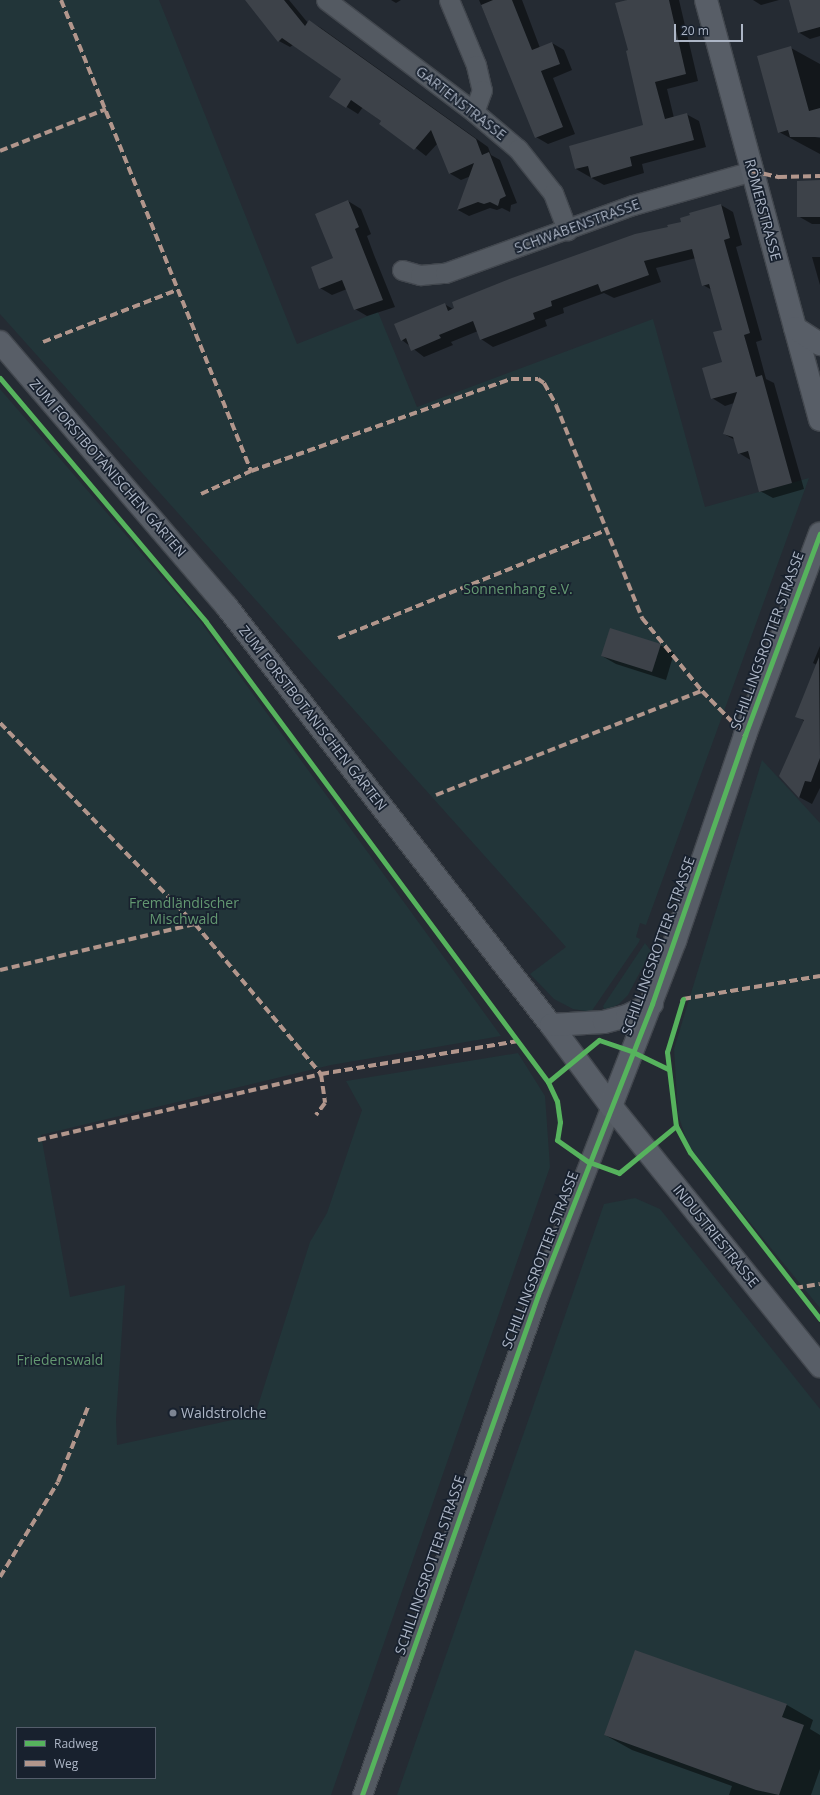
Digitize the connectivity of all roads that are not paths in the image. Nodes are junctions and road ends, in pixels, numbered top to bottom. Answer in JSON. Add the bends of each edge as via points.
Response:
{"nodes":[{"id":1,"x":326,"y":0,"type":"edge"},
{"id":2,"x":449,"y":0,"type":"edge"},
{"id":3,"x":706,"y":0,"type":"edge"},
{"id":4,"x":474,"y":112,"type":"junction"},
{"id":5,"x":752,"y":171,"type":"junction"},
{"id":6,"x":566,"y":230,"type":"junction"},
{"id":7,"x":402,"y":270,"type":"dead end"},
{"id":8,"x":795,"y":328,"type":"junction"},
{"id":9,"x":0,"y":342,"type":"edge"},
{"id":10,"x":820,"y":344,"type":"edge"},
{"id":11,"x":820,"y":420,"type":"edge"},
{"id":12,"x":820,"y":533,"type":"edge"},
{"id":13,"x":812,"y":572,"type":"edge"},
{"id":14,"x":652,"y":1004,"type":"junction"},
{"id":15,"x":551,"y":1025,"type":"junction"},
{"id":16,"x":611,"y":1106,"type":"junction"},
{"id":17,"x":820,"y":1366,"type":"edge"},
{"id":18,"x":362,"y":1795,"type":"edge"}],
"edges":[{"from":1,"to":4,"type":"street","name":"GARTENSTRASSE"},
{"from":2,"to":4,"type":"street","via":[[476,66],[482,90]]},
{"from":3,"to":5,"type":"main road","name":"RÖMERSTRASSE"},
{"from":4,"to":6,"type":"street","name":"GARTENSTRASSE","via":[[534,166],[553,193]]},
{"from":5,"to":6,"type":"street","name":"SCHWABENSTRASSE","via":[[632,205]]},
{"from":5,"to":8,"type":"main road","name":"RÖMERSTRASSE"},
{"from":6,"to":7,"type":"street","name":"SCHWABENSTRASSE","via":[[445,273],[420,275]]},
{"from":8,"to":10,"type":"main road"},
{"from":8,"to":11,"type":"main road","name":"RÖMERSTRASSE"},
{"from":9,"to":15,"type":"main road","name":"ZUM FORSTBOTANISCHEN GARTEN","via":[[227,607]]},
{"from":12,"to":13,"type":"main road","name":"SCHILLINGSROTTER STRASSE"},
{"from":13,"to":14,"type":"main road","name":"SCHILLINGSROTTER STRASSE"},
{"from":14,"to":15,"type":"main road","via":[[627,1016],[604,1022]]},
{"from":14,"to":16,"type":"main road","name":"SCHILLINGSROTTER STRASSE"},
{"from":15,"to":16,"type":"main road","name":"ZUM FORSTBOTANISCHEN GARTEN"},
{"from":16,"to":17,"type":"main road","name":"INDUSTRIESTRASSE"},
{"from":16,"to":18,"type":"street","name":"SCHILLINGSROTTER STRASSE","via":[[538,1295]]}]}
